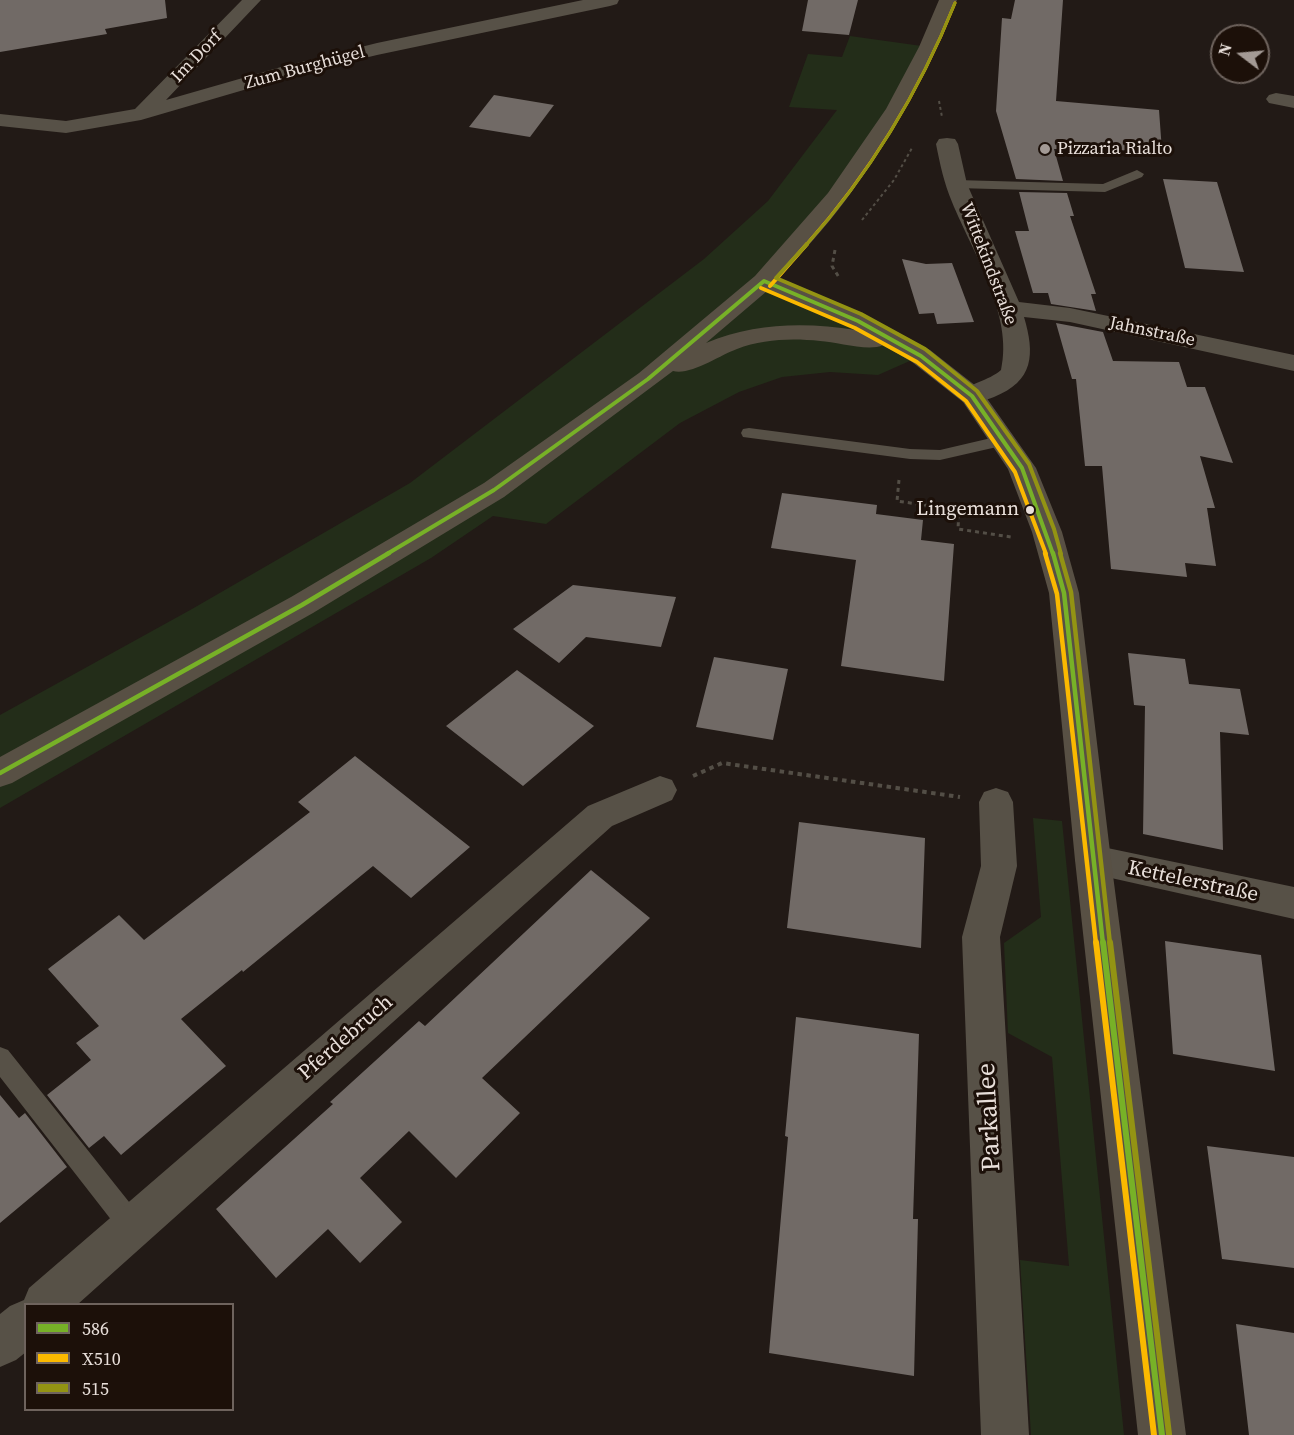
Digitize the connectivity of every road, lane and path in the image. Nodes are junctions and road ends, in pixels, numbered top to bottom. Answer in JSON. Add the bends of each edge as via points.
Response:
{"nodes":[{"id":1,"x":252,"y":0,"type":"edge"},
{"id":2,"x":610,"y":0,"type":"edge"},
{"id":3,"x":948,"y":0,"type":"edge"},
{"id":4,"x":141,"y":114,"type":"junction"},
{"id":5,"x":0,"y":120,"type":"edge"},
{"id":6,"x":947,"y":144,"type":"dead end"},
{"id":7,"x":1137,"y":174,"type":"dead end"},
{"id":8,"x":956,"y":184,"type":"junction"},
{"id":9,"x":764,"y":280,"type":"junction"},
{"id":10,"x":1009,"y":308,"type":"junction"},
{"id":11,"x":921,"y":356,"type":"junction"},
{"id":12,"x":1294,"y":363,"type":"edge"},
{"id":13,"x":648,"y":379,"type":"junction"},
{"id":14,"x":972,"y":396,"type":"junction"},
{"id":15,"x":749,"y":433,"type":"dead end"},
{"id":16,"x":1004,"y":440,"type":"junction"},
{"id":17,"x":902,"y":452,"type":"junction"},
{"id":18,"x":1050,"y":543,"type":"junction"},
{"id":19,"x":0,"y":773,"type":"edge"},
{"id":20,"x":660,"y":790,"type":"joint"},
{"id":21,"x":996,"y":802,"type":"joint"},
{"id":22,"x":1093,"y":860,"type":"junction"},
{"id":23,"x":1294,"y":903,"type":"edge"},
{"id":24,"x":0,"y":1058,"type":"edge"},
{"id":25,"x":132,"y":1226,"type":"junction"},
{"id":26,"x":47,"y":1303,"type":"edge"},
{"id":27,"x":24,"y":1324,"type":"edge"},
{"id":28,"x":0,"y":1344,"type":"edge"},
{"id":29,"x":1005,"y":1435,"type":"edge"},
{"id":30,"x":1161,"y":1435,"type":"edge"}],
"edges":[{"from":1,"to":4,"type":"street","name":"Im Dorf"},
{"from":2,"to":4,"type":"street","name":"Zum Burghügel","via":[[377,49]]},
{"from":3,"to":9,"type":"main road","via":[[930,47],[896,109],[836,198]]},
{"from":4,"to":5,"type":"street","name":"Zum Burghügel","via":[[66,127]]},
{"from":6,"to":8,"type":"street","name":"Wittekindstraße"},
{"from":7,"to":8,"type":"lane","via":[[1105,188]]},
{"from":8,"to":10,"type":"street","name":"Wittekindstraße"},
{"from":9,"to":11,"type":"main road","via":[[858,321]]},
{"from":9,"to":13,"type":"main road"},
{"from":10,"to":12,"type":"street","name":"Jahnstraße","via":[[1071,315]]},
{"from":10,"to":14,"type":"street","name":"Wittekindstraße","via":[[1019,349],[1014,370],[999,385]]},
{"from":11,"to":13,"type":"main road","via":[[880,342],[840,335],[770,333],[735,341]]},
{"from":11,"to":14,"type":"main road"},
{"from":13,"to":19,"type":"main road","via":[[494,490],[302,605]]},
{"from":14,"to":16,"type":"main road"},
{"from":15,"to":17,"type":"lane"},
{"from":16,"to":17,"type":"lane","via":[[940,455]]},
{"from":16,"to":18,"type":"main road","via":[[1022,468]]},
{"from":17,"to":18,"type":"path","via":[[897,501],[958,510],[958,529]]},
{"from":18,"to":22,"type":"main road","via":[[1064,593]]},
{"from":20,"to":21,"type":"path","via":[[722,763]]},
{"from":20,"to":25,"type":"street","name":"Pferdebruch","via":[[600,816]]},
{"from":21,"to":29,"type":"street","name":"Parkallee","via":[[999,866],[981,937]]},
{"from":22,"to":23,"type":"street","name":"Kettelerstraße"},
{"from":22,"to":30,"type":"main road"},
{"from":24,"to":25,"type":"lane"},
{"from":25,"to":26,"type":"street","name":"Pferdebruch"},
{"from":27,"to":28,"type":"street"}]}
